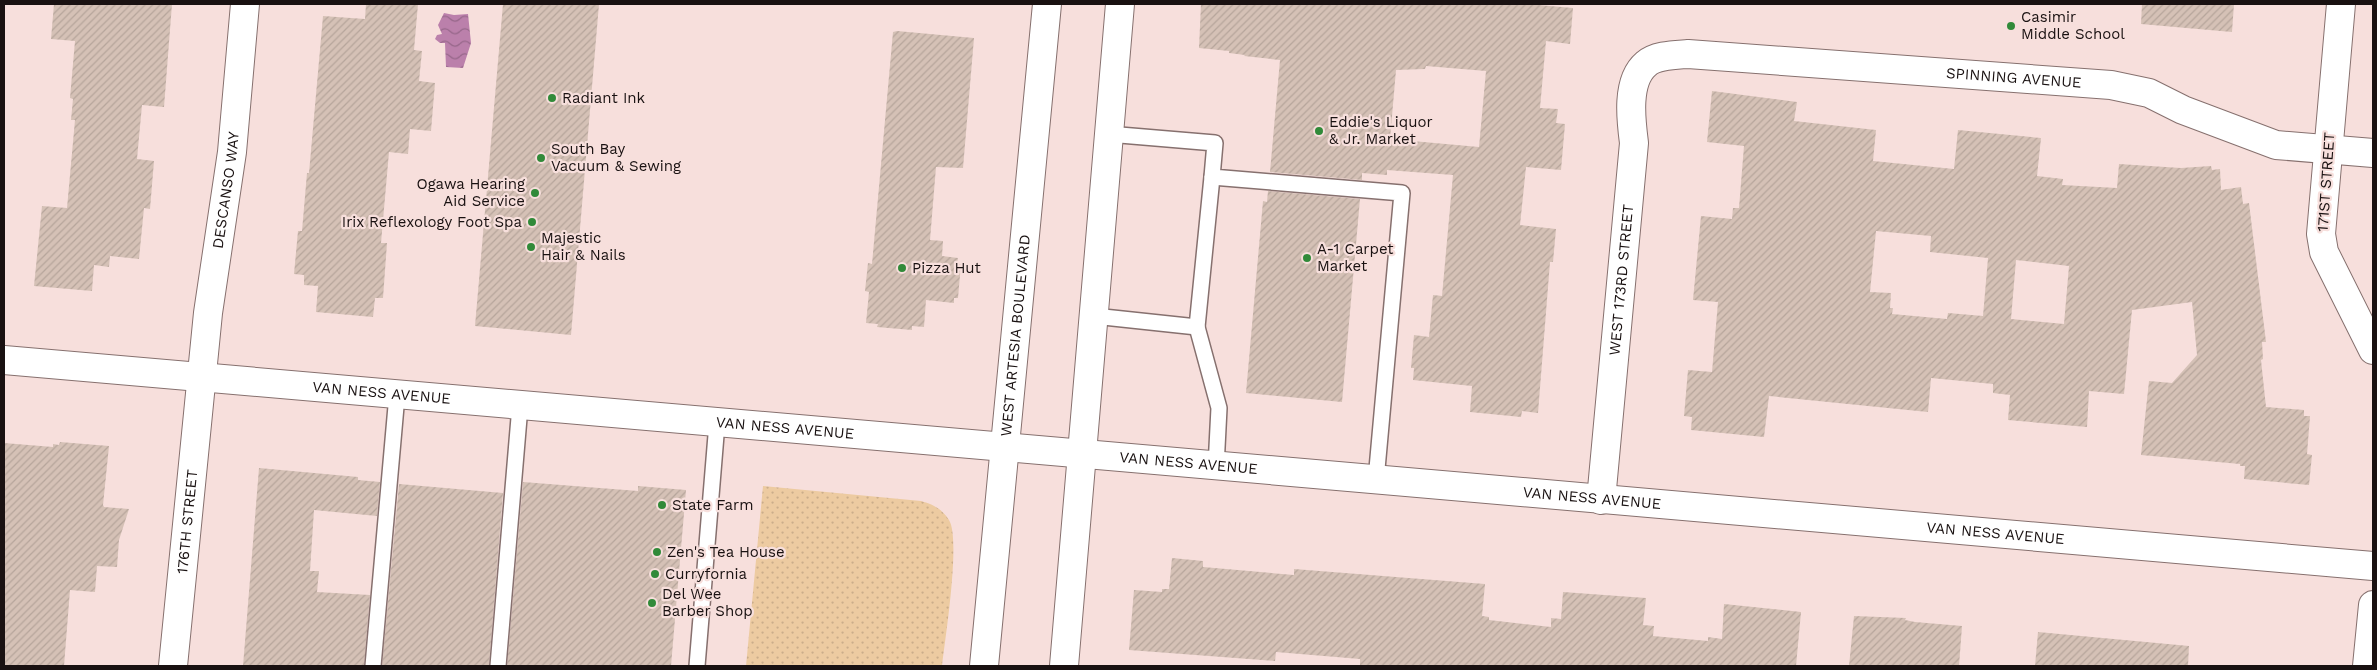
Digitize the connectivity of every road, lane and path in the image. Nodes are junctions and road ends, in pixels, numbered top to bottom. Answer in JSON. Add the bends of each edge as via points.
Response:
{"nodes":[{"id":1,"x":245,"y":4,"type":"edge"},
{"id":2,"x":1047,"y":4,"type":"edge"},
{"id":3,"x":1120,"y":4,"type":"edge"},
{"id":4,"x":2341,"y":4,"type":"edge"},
{"id":5,"x":1646,"y":64,"type":"joint"},
{"id":6,"x":1108,"y":134,"type":"junction"},
{"id":7,"x":2327,"y":149,"type":"junction"},
{"id":8,"x":2373,"y":153,"type":"edge"},
{"id":9,"x":1212,"y":176,"type":"junction"},
{"id":10,"x":1094,"y":316,"type":"junction"},
{"id":11,"x":1197,"y":327,"type":"junction"},
{"id":12,"x":2373,"y":350,"type":"edge"},
{"id":13,"x":4,"y":360,"type":"edge"},
{"id":14,"x":201,"y":377,"type":"junction"},
{"id":15,"x":397,"y":395,"type":"junction"},
{"id":16,"x":520,"y":406,"type":"junction"},
{"id":17,"x":717,"y":423,"type":"junction"},
{"id":18,"x":1006,"y":448,"type":"junction"},
{"id":19,"x":1083,"y":455,"type":"junction"},
{"id":20,"x":1216,"y":466,"type":"junction"},
{"id":21,"x":1376,"y":480,"type":"junction"},
{"id":22,"x":1600,"y":500,"type":"junction"},
{"id":23,"x":2373,"y":566,"type":"edge"},
{"id":24,"x":2373,"y":605,"type":"edge"},
{"id":25,"x":173,"y":666,"type":"edge"},
{"id":26,"x":373,"y":666,"type":"edge"},
{"id":27,"x":498,"y":666,"type":"edge"},
{"id":28,"x":697,"y":666,"type":"edge"},
{"id":29,"x":984,"y":666,"type":"edge"},
{"id":30,"x":1064,"y":666,"type":"edge"},
{"id":31,"x":2367,"y":666,"type":"edge"}],
"edges":[{"from":1,"to":14,"type":"main road","name":"DESCANSO WAY","via":[[232,152]]},
{"from":2,"to":18,"type":"main road","name":"WEST ARTESIA BOULEVARD"},
{"from":3,"to":6,"type":"main road"},
{"from":4,"to":7,"type":"main road","name":"171ST STREET"},
{"from":5,"to":7,"type":"main road","name":"SPINNING AVENUE","via":[[1665,56],[1688,54],[2111,85],[2149,94],[2276,145]]},
{"from":5,"to":22,"type":"main road","name":"WEST 173RD STREET","via":[[1634,83],[1630,115],[1634,143]]},
{"from":6,"to":9,"type":"lane","via":[[1215,143]]},
{"from":6,"to":10,"type":"main road"},
{"from":7,"to":8,"type":"main road","name":"SPINNING AVENUE"},
{"from":7,"to":12,"type":"main road","name":"171ST STREET","via":[[2321,234],[2324,252]]},
{"from":9,"to":11,"type":"lane"},
{"from":9,"to":21,"type":"lane","via":[[1402,193]]},
{"from":10,"to":11,"type":"lane"},
{"from":10,"to":19,"type":"main road"},
{"from":11,"to":20,"type":"lane","via":[[1219,408]]},
{"from":13,"to":14,"type":"main road","name":"VAN NESS AVENUE"},
{"from":14,"to":15,"type":"main road","name":"VAN NESS AVENUE"},
{"from":14,"to":25,"type":"main road","name":"176TH STREET"},
{"from":15,"to":16,"type":"main road","name":"VAN NESS AVENUE"},
{"from":15,"to":26,"type":"lane"},
{"from":16,"to":17,"type":"main road","name":"VAN NESS AVENUE"},
{"from":16,"to":27,"type":"lane"},
{"from":17,"to":18,"type":"main road","name":"VAN NESS AVENUE"},
{"from":17,"to":28,"type":"lane"},
{"from":18,"to":19,"type":"main road","name":"VAN NESS AVENUE"},
{"from":18,"to":29,"type":"main road","name":"WEST ARTESIA BOULEVARD"},
{"from":19,"to":20,"type":"main road","name":"VAN NESS AVENUE"},
{"from":19,"to":30,"type":"main road"},
{"from":20,"to":21,"type":"main road","name":"VAN NESS AVENUE"},
{"from":21,"to":22,"type":"main road","name":"VAN NESS AVENUE"},
{"from":22,"to":23,"type":"main road","name":"VAN NESS AVENUE"},
{"from":24,"to":31,"type":"main road"}]}
